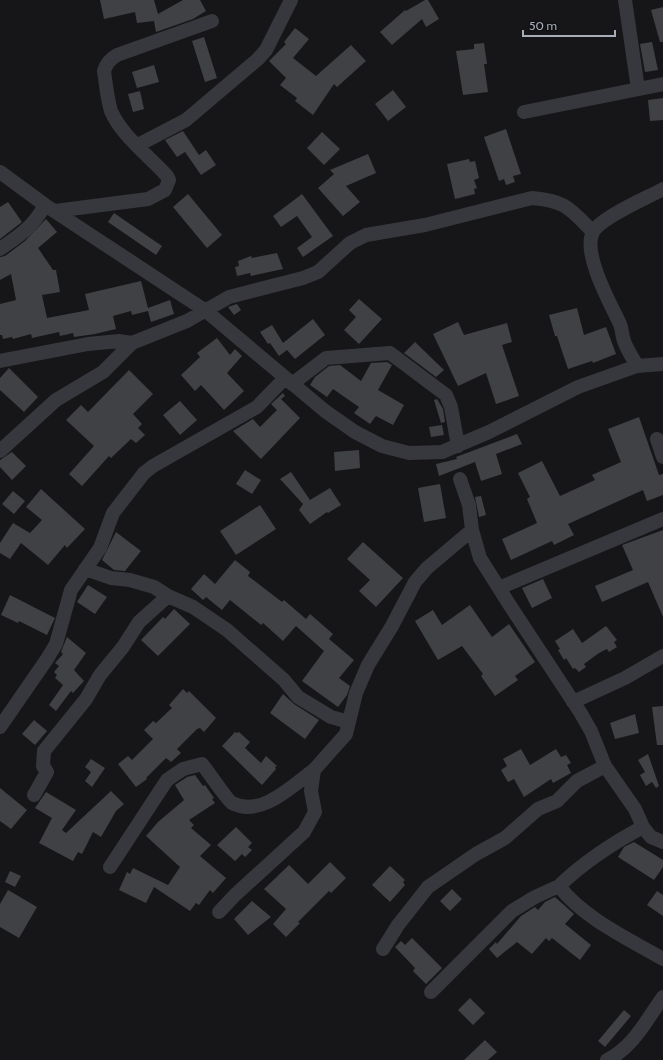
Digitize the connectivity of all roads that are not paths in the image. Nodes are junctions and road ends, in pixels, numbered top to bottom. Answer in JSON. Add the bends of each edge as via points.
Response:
{"nodes":[{"id":1,"x":291,"y":0,"type":"edge"},
{"id":2,"x":624,"y":0,"type":"edge"},
{"id":3,"x":212,"y":21,"type":"dead end"},
{"id":4,"x":663,"y":84,"type":"edge"},
{"id":5,"x":638,"y":89,"type":"junction"},
{"id":6,"x":524,"y":112,"type":"dead end"},
{"id":7,"x":138,"y":145,"type":"junction"},
{"id":8,"x":0,"y":172,"type":"edge"},
{"id":9,"x":663,"y":189,"type":"edge"},
{"id":10,"x":50,"y":208,"type":"junction"},
{"id":11,"x":593,"y":232,"type":"junction"},
{"id":12,"x":0,"y":249,"type":"edge"},
{"id":13,"x":206,"y":311,"type":"junction"},
{"id":14,"x":132,"y":343,"type":"junction"},
{"id":15,"x":0,"y":361,"type":"edge"},
{"id":16,"x":663,"y":364,"type":"edge"},
{"id":17,"x":637,"y":366,"type":"junction"},
{"id":18,"x":288,"y":381,"type":"junction"},
{"id":19,"x":657,"y":438,"type":"dead end"},
{"id":20,"x":458,"y":446,"type":"junction"},
{"id":21,"x":0,"y":451,"type":"edge"},
{"id":22,"x":663,"y":457,"type":"edge"},
{"id":23,"x":460,"y":479,"type":"dead end"},
{"id":24,"x":663,"y":518,"type":"edge"},
{"id":25,"x":472,"y":530,"type":"junction"},
{"id":26,"x":85,"y":569,"type":"junction"},
{"id":27,"x":500,"y":588,"type":"junction"},
{"id":28,"x":168,"y":596,"type":"junction"},
{"id":29,"x":663,"y":656,"type":"edge"},
{"id":30,"x":573,"y":702,"type":"junction"},
{"id":31,"x":349,"y":722,"type":"junction"},
{"id":32,"x":0,"y":727,"type":"edge"},
{"id":33,"x":605,"y":766,"type":"junction"},
{"id":34,"x":314,"y":770,"type":"junction"},
{"id":35,"x":34,"y":795,"type":"dead end"},
{"id":36,"x":643,"y":827,"type":"junction"},
{"id":37,"x":663,"y":842,"type":"edge"},
{"id":38,"x":110,"y":867,"type":"dead end"},
{"id":39,"x":560,"y":886,"type":"junction"},
{"id":40,"x":219,"y":912,"type":"dead end"},
{"id":41,"x":383,"y":949,"type":"dead end"},
{"id":42,"x":663,"y":959,"type":"edge"},
{"id":43,"x":431,"y":992,"type":"dead end"},
{"id":44,"x":663,"y":997,"type":"edge"},
{"id":45,"x":607,"y":1060,"type":"edge"}],
"edges":[{"from":1,"to":7,"type":"street","via":[[266,50],[258,58],[186,120]]},
{"from":2,"to":5,"type":"street"},
{"from":3,"to":7,"type":"street","via":[[113,58],[105,66],[109,104],[114,116],[128,137]]},
{"from":4,"to":5,"type":"street"},
{"from":5,"to":6,"type":"street"},
{"from":7,"to":10,"type":"street","via":[[167,176],[169,180],[165,190],[148,200]]},
{"from":8,"to":10,"type":"street"},
{"from":9,"to":11,"type":"street","via":[[605,220]]},
{"from":10,"to":12,"type":"street","via":[[30,227]]},
{"from":10,"to":13,"type":"street"},
{"from":11,"to":13,"type":"street","via":[[567,206],[550,200],[532,198],[425,225],[366,235],[350,243],[318,272],[228,297]]},
{"from":11,"to":17,"type":"street","via":[[593,260]]},
{"from":13,"to":14,"type":"street"},
{"from":13,"to":18,"type":"street"},
{"from":14,"to":15,"type":"street","via":[[119,341],[88,344]]},
{"from":14,"to":21,"type":"street","via":[[103,372],[56,400]]},
{"from":16,"to":17,"type":"street"},
{"from":17,"to":20,"type":"street","via":[[578,387]]},
{"from":18,"to":20,"type":"street","via":[[348,428],[382,446],[409,453],[442,452]]},
{"from":18,"to":20,"type":"street","via":[[326,358],[390,354],[446,396],[451,407]]},
{"from":18,"to":26,"type":"street","via":[[257,407],[144,473],[113,513],[100,548]]},
{"from":19,"to":22,"type":"street"},
{"from":23,"to":25,"type":"street","via":[[469,505]]},
{"from":24,"to":27,"type":"street"},
{"from":25,"to":27,"type":"street","via":[[480,558]]},
{"from":25,"to":31,"type":"street","via":[[427,568],[415,582],[368,665],[356,693]]},
{"from":26,"to":28,"type":"street","via":[[111,578],[148,585]]},
{"from":26,"to":32,"type":"street","via":[[71,590],[56,644]]},
{"from":27,"to":30,"type":"street"},
{"from":28,"to":31,"type":"street","via":[[215,620],[284,680],[298,697],[331,717]]},
{"from":28,"to":35,"type":"street","via":[[140,622],[86,699],[44,751],[43,766],[47,772]]},
{"from":29,"to":30,"type":"street","via":[[625,678]]},
{"from":30,"to":33,"type":"street","via":[[591,731]]},
{"from":31,"to":34,"type":"street","via":[[346,734]]},
{"from":33,"to":36,"type":"street","via":[[635,809]]},
{"from":33,"to":41,"type":"street","via":[[577,781],[557,801],[538,809],[505,838],[476,854],[428,888],[398,925]]},
{"from":34,"to":38,"type":"street","via":[[275,799],[259,806],[243,806],[231,802],[202,764],[183,769],[167,780]]},
{"from":34,"to":40,"type":"street","via":[[311,791],[315,812],[304,832]]},
{"from":36,"to":37,"type":"street","via":[[651,837]]},
{"from":36,"to":39,"type":"street","via":[[619,839],[582,864]]},
{"from":39,"to":42,"type":"street","via":[[569,899],[597,920]]},
{"from":39,"to":43,"type":"street","via":[[512,911]]},
{"from":44,"to":45,"type":"street","via":[[632,1040],[616,1056]]}]}
